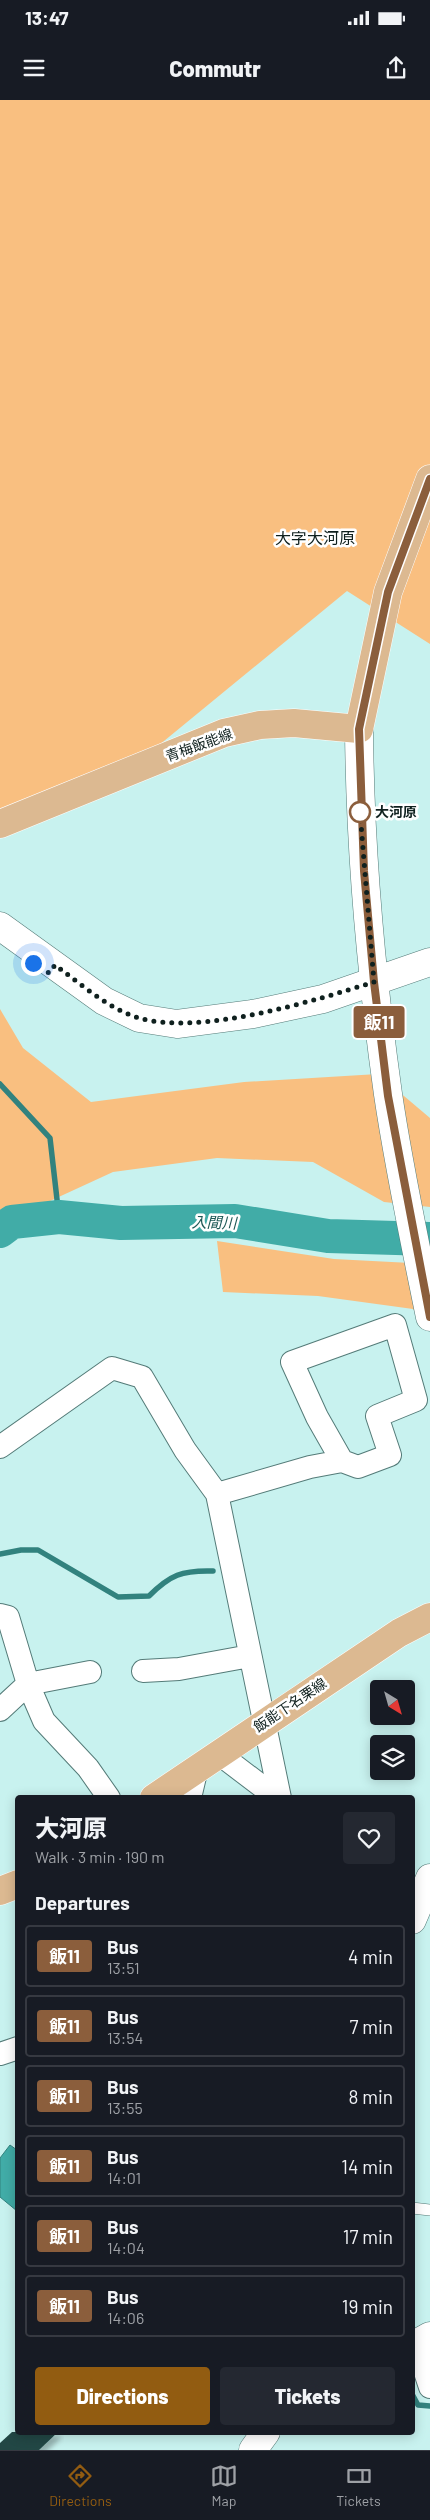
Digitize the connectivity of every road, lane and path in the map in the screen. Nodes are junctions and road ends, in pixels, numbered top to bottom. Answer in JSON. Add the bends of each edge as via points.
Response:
{"nodes":[{"id":1,"x":430,"y":479,"type":"edge"},
{"id":2,"x":359,"y":729,"type":"junction"},
{"id":3,"x":0,"y":824,"type":"edge"},
{"id":4,"x":0,"y":926,"type":"edge"},
{"id":5,"x":16,"y":953,"type":"dead end"},
{"id":6,"x":430,"y":962,"type":"edge"},
{"id":7,"x":55,"y":965,"type":"junction"},
{"id":8,"x":374,"y":982,"type":"junction"},
{"id":9,"x":430,"y":1317,"type":"edge"},
{"id":10,"x":0,"y":1446,"type":"edge"},
{"id":11,"x":342,"y":1461,"type":"junction"},
{"id":12,"x":218,"y":1494,"type":"junction"},
{"id":13,"x":0,"y":1615,"type":"edge"},
{"id":14,"x":430,"y":1617,"type":"edge"},
{"id":15,"x":250,"y":1656,"type":"junction"},
{"id":16,"x":143,"y":1671,"type":"dead end"},
{"id":17,"x":90,"y":1672,"type":"dead end"},
{"id":18,"x":28,"y":1684,"type":"junction"},
{"id":19,"x":0,"y":1710,"type":"edge"},
{"id":20,"x":265,"y":1721,"type":"junction"},
{"id":21,"x":207,"y":1760,"type":"junction"},
{"id":22,"x":106,"y":1795,"type":"edge"},
{"id":23,"x":158,"y":1795,"type":"edge"},
{"id":24,"x":191,"y":1795,"type":"edge"},
{"id":25,"x":272,"y":1795,"type":"edge"},
{"id":26,"x":277,"y":1795,"type":"edge"},
{"id":27,"x":430,"y":1878,"type":"edge"},
{"id":28,"x":15,"y":1885,"type":"edge"},
{"id":29,"x":0,"y":1891,"type":"edge"},
{"id":30,"x":415,"y":1913,"type":"edge"},
{"id":31,"x":15,"y":2049,"type":"edge"},
{"id":32,"x":0,"y":2054,"type":"edge"},
{"id":33,"x":415,"y":2208,"type":"edge"},
{"id":34,"x":430,"y":2210,"type":"edge"},
{"id":35,"x":418,"y":2341,"type":"edge"},
{"id":36,"x":430,"y":2387,"type":"edge"},
{"id":37,"x":264,"y":2435,"type":"edge"},
{"id":38,"x":253,"y":2450,"type":"edge"}],
"edges":[{"from":1,"to":2,"type":"main road","via":[[388,592]]},
{"from":2,"to":3,"type":"main road","name":"青梅飯能線","via":[[294,723],[260,725],[224,733]]},
{"from":2,"to":8,"type":"street","via":[[363,862]]},
{"from":4,"to":7,"type":"street"},
{"from":5,"to":7,"type":"lane","via":[[49,973]]},
{"from":6,"to":8,"type":"street"},
{"from":7,"to":8,"type":"street","via":[[104,1001],[138,1018],[177,1024],[253,1014]]},
{"from":8,"to":9,"type":"street","via":[[388,1096]]},
{"from":10,"to":12,"type":"street","via":[[112,1368],[142,1377],[185,1450]]},
{"from":11,"to":11,"type":"street","via":[[358,1467],[390,1455],[377,1416],[416,1400],[395,1325],[292,1362]]},
{"from":11,"to":12,"type":"street"},
{"from":12,"to":15,"type":"street"},
{"from":13,"to":18,"type":"street","via":[[8,1617]]},
{"from":14,"to":20,"type":"main road","name":"飯能下名栗線","via":[[399,1633]]},
{"from":15,"to":16,"type":"street","via":[[179,1669]]},
{"from":15,"to":20,"type":"street"},
{"from":17,"to":18,"type":"street"},
{"from":18,"to":19,"type":"street"},
{"from":18,"to":22,"type":"street","via":[[44,1721],[88,1768]]},
{"from":20,"to":21,"type":"main road","name":"飯能下名栗線"},
{"from":20,"to":26,"type":"street"},
{"from":21,"to":23,"type":"main road","name":"飯能下名栗線"},
{"from":21,"to":24,"type":"street"},
{"from":21,"to":25,"type":"street"},
{"from":27,"to":30,"type":"street"},
{"from":28,"to":29,"type":"main road"},
{"from":31,"to":32,"type":"street"},
{"from":33,"to":34,"type":"lane"},
{"from":35,"to":36,"type":"street"},
{"from":37,"to":38,"type":"street"}]}
